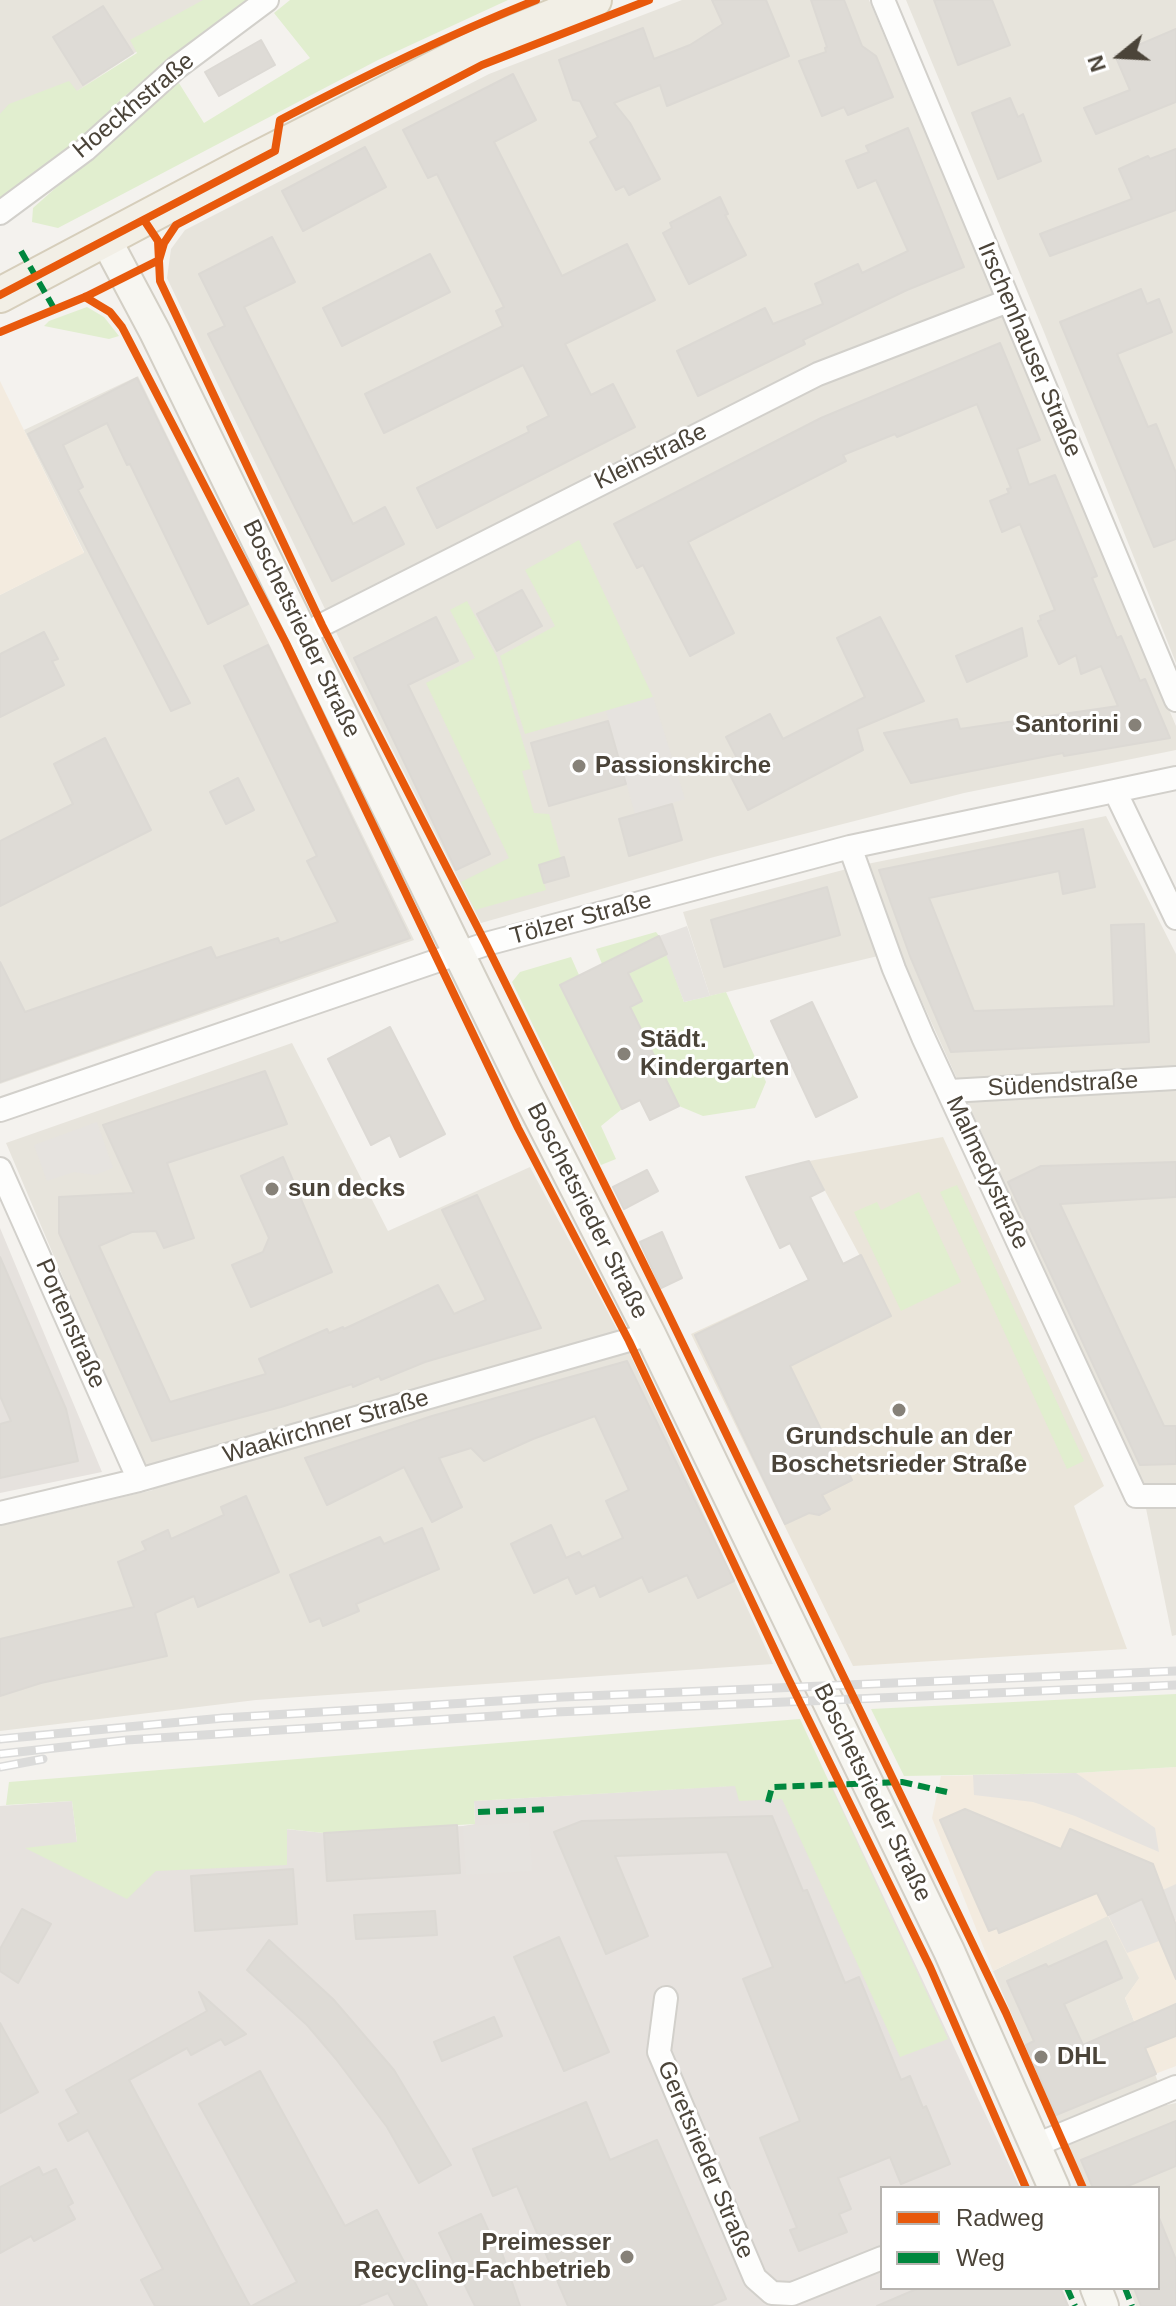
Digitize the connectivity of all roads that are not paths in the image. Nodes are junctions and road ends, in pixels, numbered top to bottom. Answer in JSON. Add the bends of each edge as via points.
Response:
{"nodes":[{"id":1,"x":267,"y":0,"type":"edge"},
{"id":2,"x":594,"y":0,"type":"edge"},
{"id":3,"x":883,"y":0,"type":"edge"},
{"id":4,"x":0,"y":213,"type":"edge"},
{"id":5,"x":106,"y":240,"type":"junction"},
{"id":6,"x":0,"y":295,"type":"edge"},
{"id":7,"x":1008,"y":301,"type":"junction"},
{"id":8,"x":304,"y":634,"type":"junction"},
{"id":9,"x":1176,"y":700,"type":"edge"},
{"id":10,"x":1176,"y":778,"type":"edge"},
{"id":11,"x":1115,"y":791,"type":"junction"},
{"id":12,"x":850,"y":847,"type":"junction"},
{"id":13,"x":1176,"y":918,"type":"edge"},
{"id":14,"x":459,"y":953,"type":"junction"},
{"id":15,"x":1176,"y":1078,"type":"edge"},
{"id":16,"x":950,"y":1091,"type":"junction"},
{"id":17,"x":0,"y":1110,"type":"edge"},
{"id":18,"x":0,"y":1169,"type":"edge"},
{"id":19,"x":650,"y":1334,"type":"junction"},
{"id":20,"x":139,"y":1480,"type":"junction"},
{"id":21,"x":1176,"y":1496,"type":"edge"},
{"id":22,"x":0,"y":1513,"type":"edge"},
{"id":23,"x":666,"y":1998,"type":"dead end"},
{"id":24,"x":1176,"y":2087,"type":"edge"},
{"id":25,"x":1036,"y":2145,"type":"junction"},
{"id":26,"x":1053,"y":2186,"type":"edge"},
{"id":27,"x":880,"y":2259,"type":"edge"}],
"edges":[{"from":1,"to":4,"type":"street","name":"Hoeckhstraße"},
{"from":2,"to":5,"type":"main road","via":[[475,48]]},
{"from":3,"to":7,"type":"street","name":"Irschenhauser Straße"},
{"from":5,"to":6,"type":"main road"},
{"from":5,"to":8,"type":"main road","name":"Boschetsrieder Straße"},
{"from":7,"to":8,"type":"street","name":"Kleinstraße","via":[[818,374]]},
{"from":7,"to":9,"type":"street","name":"Irschenhauser Straße"},
{"from":8,"to":14,"type":"main road","name":"Boschetsrieder Straße"},
{"from":10,"to":11,"type":"street","name":"Tölzer Straße"},
{"from":11,"to":12,"type":"street","name":"Tölzer Straße"},
{"from":11,"to":13,"type":"street"},
{"from":12,"to":14,"type":"street","name":"Tölzer Straße"},
{"from":12,"to":16,"type":"street","name":"Malmedystraße","via":[[894,969]]},
{"from":14,"to":17,"type":"street","name":"Tölzer Straße"},
{"from":14,"to":19,"type":"main road","name":"Boschetsrieder Straße"},
{"from":15,"to":16,"type":"street","name":"Südendstraße"},
{"from":16,"to":21,"type":"street","name":"Malmedystraße","via":[[1136,1496]]},
{"from":18,"to":20,"type":"street","name":"Portenstraße"},
{"from":19,"to":20,"type":"street","name":"Waakirchner Straße"},
{"from":19,"to":25,"type":"main road","name":"Boschetsrieder Straße","via":[[949,1951]]},
{"from":20,"to":22,"type":"street","name":"Waakirchner Straße"},
{"from":23,"to":27,"type":"street","name":"Geretsrieder Straße","via":[[659,2052],[755,2278],[772,2293],[792,2294]]},
{"from":24,"to":25,"type":"street"},
{"from":25,"to":26,"type":"main road","name":"Boschetsrieder Straße"}]}
